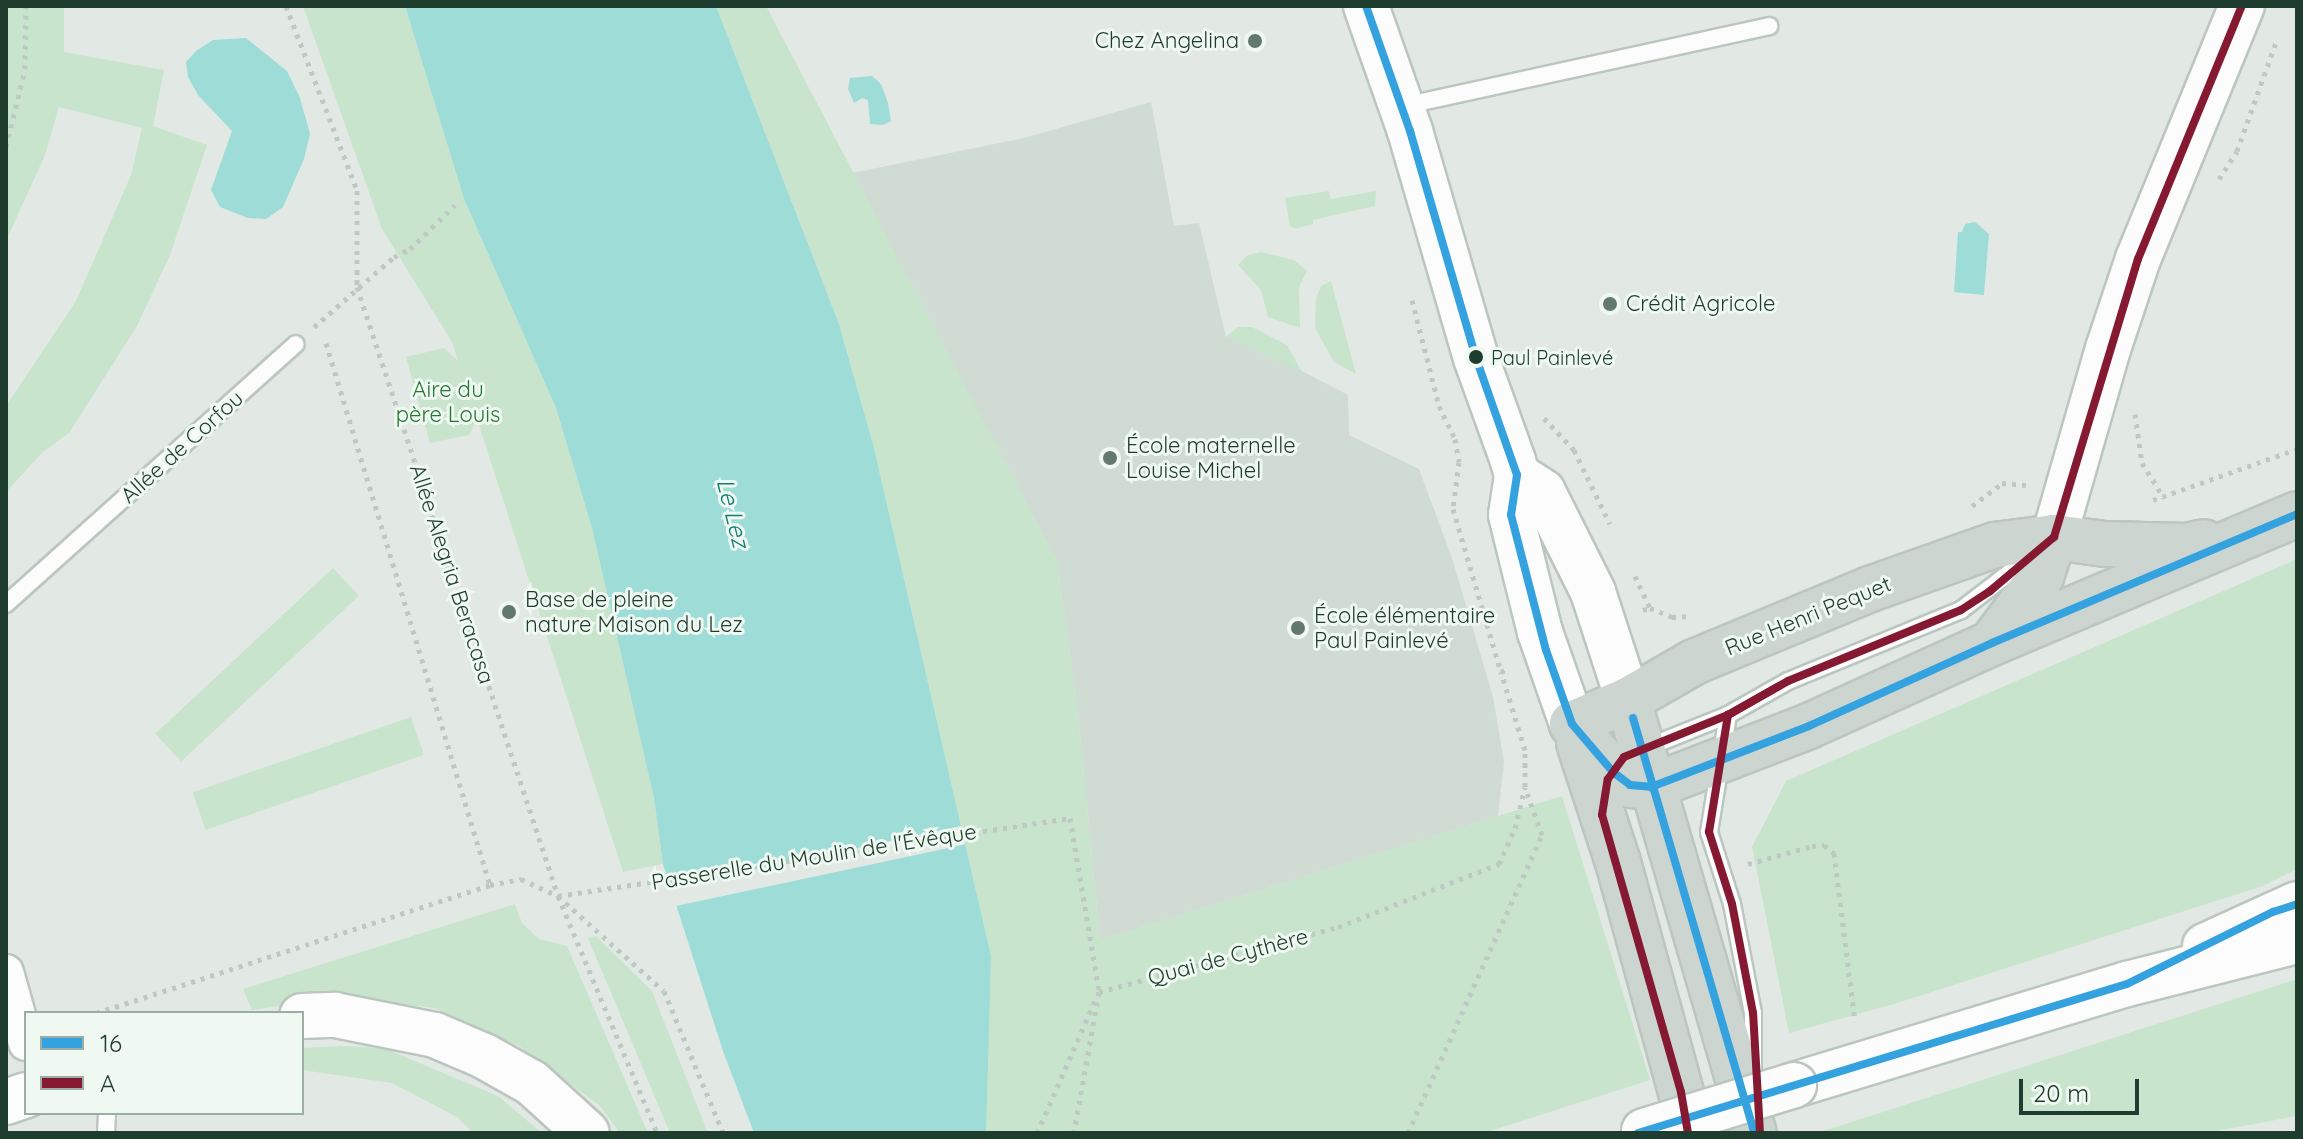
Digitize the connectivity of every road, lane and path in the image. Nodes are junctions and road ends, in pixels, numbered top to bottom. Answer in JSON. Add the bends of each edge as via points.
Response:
{"nodes":[{"id":1,"x":26,"y":6,"type":"edge"},
{"id":2,"x":286,"y":6,"type":"edge"},
{"id":3,"x":1366,"y":6,"type":"edge"},
{"id":4,"x":2242,"y":6,"type":"edge"},
{"id":5,"x":1769,"y":26,"type":"dead end"},
{"id":6,"x":2277,"y":32,"type":"dead end"},
{"id":7,"x":1402,"y":106,"type":"junction"},
{"id":8,"x":6,"y":147,"type":"edge"},
{"id":9,"x":2213,"y":189,"type":"dead end"},
{"id":10,"x":455,"y":205,"type":"dead end"},
{"id":11,"x":357,"y":287,"type":"junction"},
{"id":12,"x":320,"y":322,"type":"junction"},
{"id":13,"x":296,"y":344,"type":"joint"},
{"id":14,"x":2134,"y":406,"type":"dead end"},
{"id":15,"x":2297,"y":449,"type":"edge"},
{"id":16,"x":1517,"y":475,"type":"junction"},
{"id":17,"x":1453,"y":509,"type":"dead end"},
{"id":18,"x":2297,"y":514,"type":"edge"},
{"id":19,"x":2253,"y":531,"type":"junction"},
{"id":20,"x":2054,"y":537,"type":"junction"},
{"id":21,"x":6,"y":604,"type":"edge"},
{"id":22,"x":1992,"y":643,"type":"junction"},
{"id":23,"x":1501,"y":672,"type":"dead end"},
{"id":24,"x":1628,"y":700,"type":"junction"},
{"id":25,"x":1728,"y":715,"type":"junction"},
{"id":26,"x":1572,"y":724,"type":"junction"},
{"id":27,"x":1718,"y":759,"type":"junction"},
{"id":28,"x":1635,"y":770,"type":"junction"},
{"id":29,"x":1525,"y":787,"type":"dead end"},
{"id":30,"x":1602,"y":815,"type":"junction"},
{"id":31,"x":1499,"y":864,"type":"dead end"},
{"id":32,"x":1748,"y":864,"type":"dead end"},
{"id":33,"x":490,"y":885,"type":"junction"},
{"id":34,"x":558,"y":896,"type":"junction"},
{"id":35,"x":2297,"y":904,"type":"edge"},
{"id":36,"x":2297,"y":941,"type":"edge"},
{"id":37,"x":6,"y":972,"type":"edge"},
{"id":38,"x":2127,"y":984,"type":"junction"},
{"id":39,"x":1099,"y":992,"type":"junction"},
{"id":40,"x":102,"y":1011,"type":"edge"},
{"id":41,"x":304,"y":1016,"type":"edge"},
{"id":42,"x":1855,"y":1022,"type":"dead end"},
{"id":43,"x":24,"y":1036,"type":"edge"},
{"id":44,"x":1684,"y":1112,"type":"edge"},
{"id":45,"x":1641,"y":1132,"type":"edge"},
{"id":46,"x":587,"y":1133,"type":"edge"},
{"id":47,"x":657,"y":1133,"type":"edge"},
{"id":48,"x":723,"y":1133,"type":"edge"},
{"id":49,"x":1037,"y":1133,"type":"edge"},
{"id":50,"x":1074,"y":1133,"type":"edge"},
{"id":51,"x":1408,"y":1133,"type":"edge"},
{"id":52,"x":1705,"y":1133,"type":"edge"},
{"id":53,"x":1757,"y":1133,"type":"edge"}],
"edges":[{"from":1,"to":8,"type":"path","via":[[25,69]]},
{"from":2,"to":11,"type":"path","name":"Allée Alegria Beracasa","via":[[357,190]]},
{"from":3,"to":7,"type":"main road"},
{"from":4,"to":20,"type":"main road","via":[[2138,259]]},
{"from":5,"to":7,"type":"lane"},
{"from":6,"to":9,"type":"path","via":[[2275,52],[2237,151]]},
{"from":7,"to":16,"type":"main road","via":[[1476,358]]},
{"from":10,"to":11,"type":"path","via":[[410,249]]},
{"from":11,"to":12,"type":"path"},
{"from":11,"to":34,"type":"path","name":"Allée Alegria Beracasa"},
{"from":12,"to":13,"type":"path"},
{"from":12,"to":33,"type":"path"},
{"from":13,"to":21,"type":"lane","name":"Allée de Corfou"},
{"from":14,"to":15,"type":"path","via":[[2142,463],[2164,498]]},
{"from":16,"to":24,"type":"main road","via":[[1543,492],[1593,592]]},
{"from":16,"to":26,"type":"main road","via":[[1511,515],[1540,632]]},
{"from":17,"to":23,"type":"path"},
{"from":18,"to":19,"type":"main road","name":"Rue Henri Pequet"},
{"from":19,"to":20,"type":"main road","name":"Rue Henri Pequet","via":[[2187,546]]},
{"from":19,"to":22,"type":"main road","name":"Rue Henri Pequet"},
{"from":20,"to":22,"type":"main road","name":"Rue Henri Pequet","via":[[2041,577]]},
{"from":20,"to":24,"type":"main road","name":"Rue Henri Pequet","via":[[1995,545],[1870,589],[1694,662]]},
{"from":20,"to":25,"type":"lane","via":[[1961,610],[1788,681]]},
{"from":22,"to":27,"type":"main road","name":"Rue Henri Pequet","via":[[1809,726]]},
{"from":24,"to":26,"type":"main road","name":"Rue Henri Pequet"},
{"from":24,"to":28,"type":"main road"},
{"from":25,"to":27,"type":"lane"},
{"from":25,"to":28,"type":"lane"},
{"from":26,"to":28,"type":"main road"},
{"from":26,"to":30,"type":"main road"},
{"from":27,"to":28,"type":"main road","name":"Rue Henri Pequet"},
{"from":27,"to":53,"type":"lane","via":[[1709,832],[1732,904],[1753,1013]]},
{"from":28,"to":30,"type":"lane","via":[[1608,779]]},
{"from":28,"to":53,"type":"main road","via":[[1673,852]]},
{"from":29,"to":51,"type":"path","via":[[1542,835]]},
{"from":30,"to":44,"type":"main road"},
{"from":31,"to":39,"type":"path","name":"Quai de Cythère","via":[[1338,927]]},
{"from":32,"to":42,"type":"path","via":[[1812,846],[1824,845],[1834,853]]},
{"from":33,"to":34,"type":"path","via":[[521,879]]},
{"from":33,"to":40,"type":"path"},
{"from":34,"to":39,"type":"path","name":"Passerelle du Moulin de l'Évêque","via":[[1070,818]]},
{"from":34,"to":47,"type":"path","name":"Allée Alegria Beracasa"},
{"from":34,"to":48,"type":"path","via":[[664,991]]},
{"from":35,"to":38,"type":"main road"},
{"from":36,"to":38,"type":"main road"},
{"from":37,"to":43,"type":"street"},
{"from":38,"to":45,"type":"main road","bridge":true},
{"from":39,"to":49,"type":"path"},
{"from":39,"to":50,"type":"path"},
{"from":41,"to":46,"type":"main road","via":[[348,1017],[435,1035],[532,1083]]},
{"from":44,"to":52,"type":"main road"}]}
